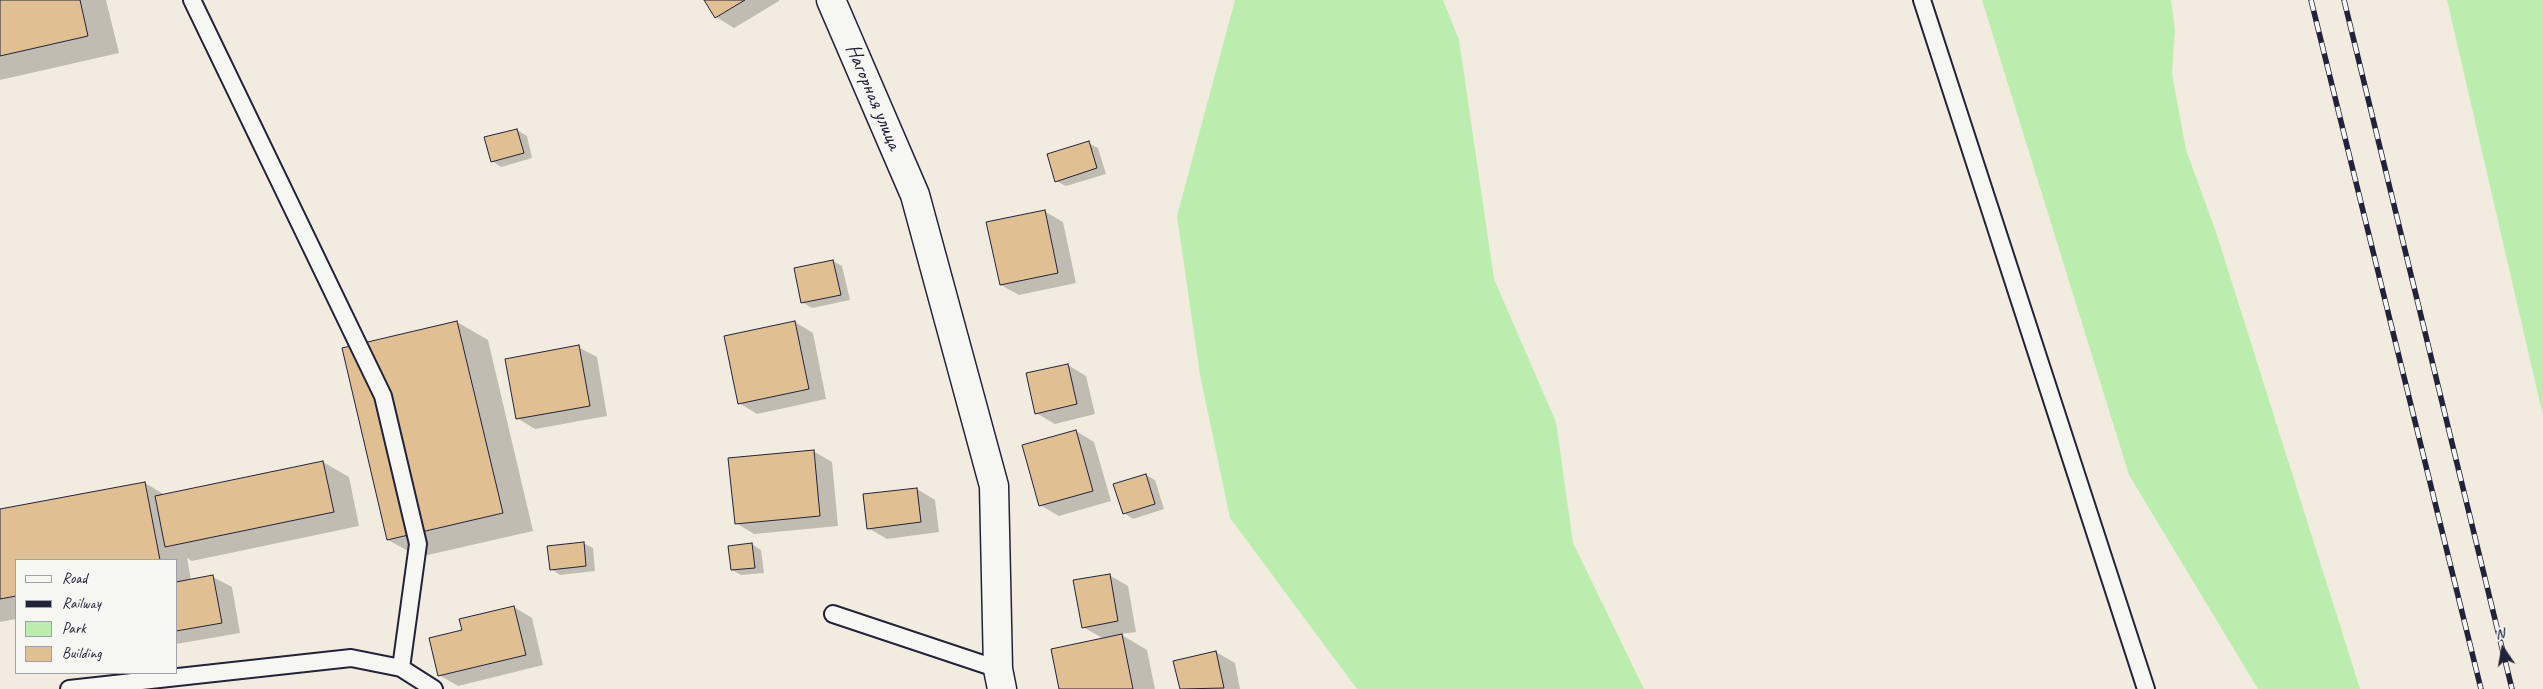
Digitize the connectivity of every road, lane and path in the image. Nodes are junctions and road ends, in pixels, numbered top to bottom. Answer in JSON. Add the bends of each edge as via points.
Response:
{"nodes":[{"id":1,"x":192,"y":0,"type":"edge"},
{"id":2,"x":831,"y":0,"type":"edge"},
{"id":3,"x":1922,"y":0,"type":"edge"},
{"id":4,"x":833,"y":614,"type":"dead end"},
{"id":5,"x":401,"y":668,"type":"junction"},
{"id":6,"x":1000,"y":679,"type":"edge"},
{"id":7,"x":69,"y":689,"type":"edge"},
{"id":8,"x":434,"y":689,"type":"edge"},
{"id":9,"x":2146,"y":689,"type":"edge"}],
"edges":[{"from":1,"to":5,"type":"lane","via":[[383,396],[418,544]]},
{"from":2,"to":6,"type":"street","name":"Нагорная улица","via":[[915,195],[994,486]]},
{"from":3,"to":9,"type":"lane"},
{"from":4,"to":6,"type":"lane"},
{"from":5,"to":7,"type":"lane","via":[[351,658]]},
{"from":5,"to":8,"type":"lane"}]}
